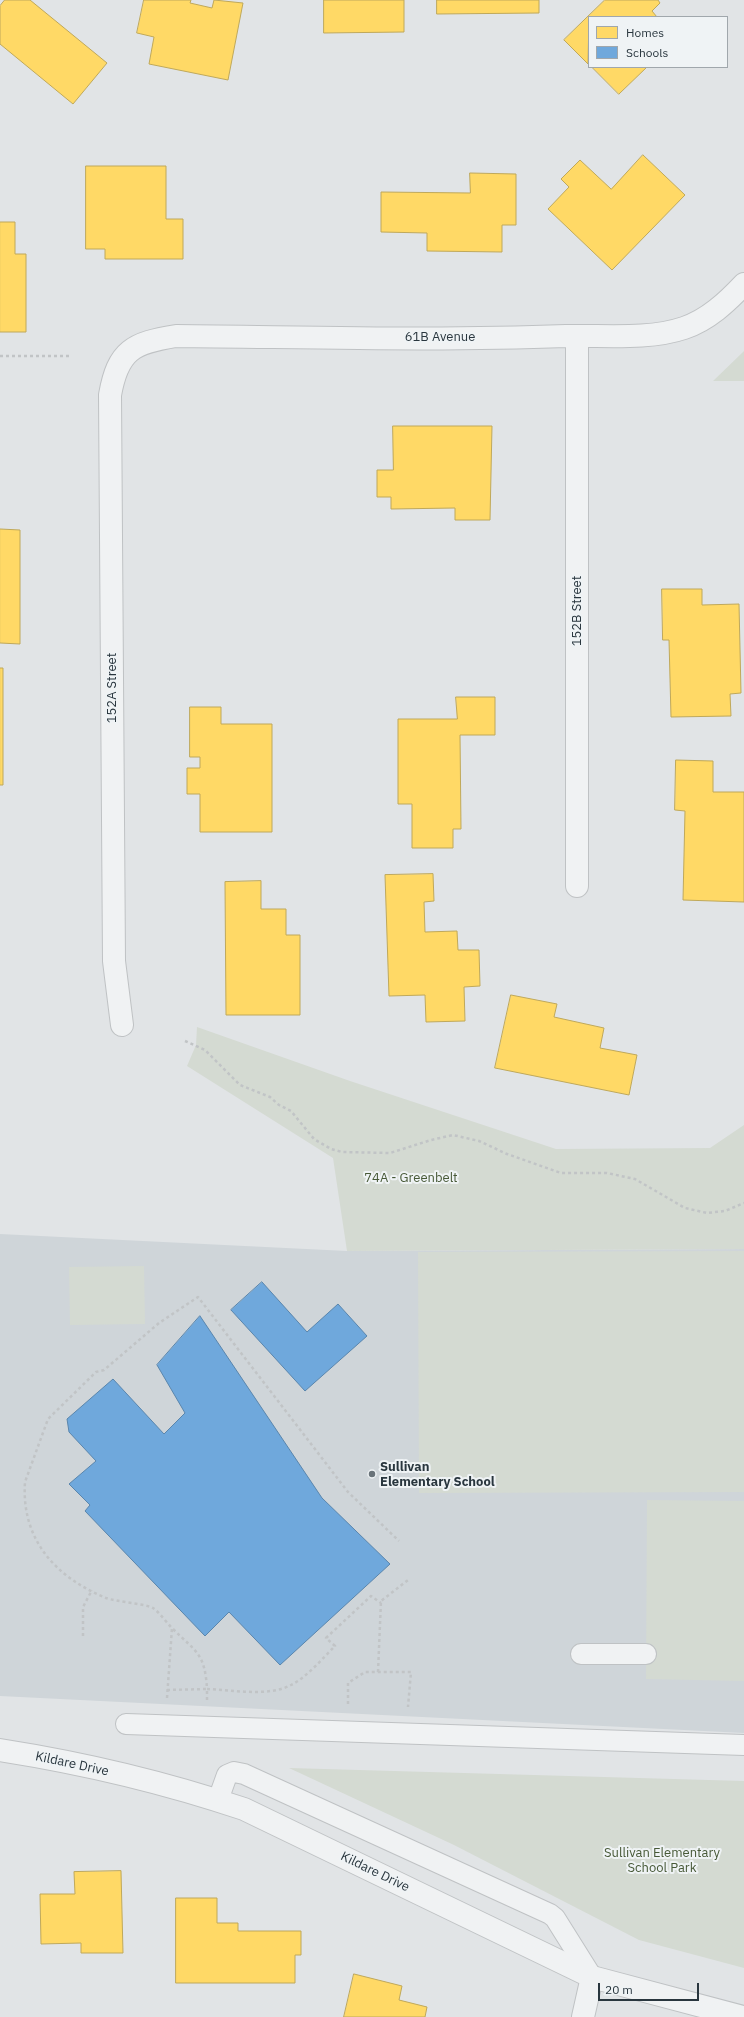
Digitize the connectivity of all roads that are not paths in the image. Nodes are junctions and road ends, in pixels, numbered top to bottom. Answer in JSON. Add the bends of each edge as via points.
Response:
{"nodes":[{"id":1,"x":744,"y":284,"type":"edge"},
{"id":2,"x":577,"y":336,"type":"junction"},
{"id":3,"x":125,"y":354,"type":"joint"},
{"id":4,"x":577,"y":886,"type":"dead end"},
{"id":5,"x":122,"y":1025,"type":"dead end"},
{"id":6,"x":581,"y":1654,"type":"dead end"},
{"id":7,"x":646,"y":1654,"type":"dead end"},
{"id":8,"x":126,"y":1724,"type":"dead end"},
{"id":9,"x":744,"y":1745,"type":"edge"},
{"id":10,"x":0,"y":1750,"type":"edge"},
{"id":11,"x":218,"y":1800,"type":"junction"},
{"id":12,"x":592,"y":1977,"type":"junction"},
{"id":13,"x":583,"y":2017,"type":"edge"},
{"id":14,"x":743,"y":2017,"type":"edge"}],
"edges":[{"from":1,"to":2,"type":"street","name":"61B Avenue","via":[[723,306],[684,328],[635,335]]},
{"from":2,"to":3,"type":"street","name":"61B Avenue","via":[[176,336],[136,346]]},
{"from":2,"to":4,"type":"street","name":"152B Street"},
{"from":3,"to":5,"type":"street","name":"152A Street","via":[[115,372],[110,395],[114,961]]},
{"from":6,"to":7,"type":"lane"},
{"from":8,"to":9,"type":"lane"},
{"from":10,"to":11,"type":"street","name":"Kildare Drive","via":[[132,1776]]},
{"from":11,"to":12,"type":"street","name":"Kildare Drive","via":[[244,1809]]},
{"from":11,"to":12,"type":"lane","via":[[227,1775],[234,1772],[244,1774],[550,1914]]},
{"from":12,"to":13,"type":"street"},
{"from":12,"to":14,"type":"street","name":"Kildare Drive"}]}
